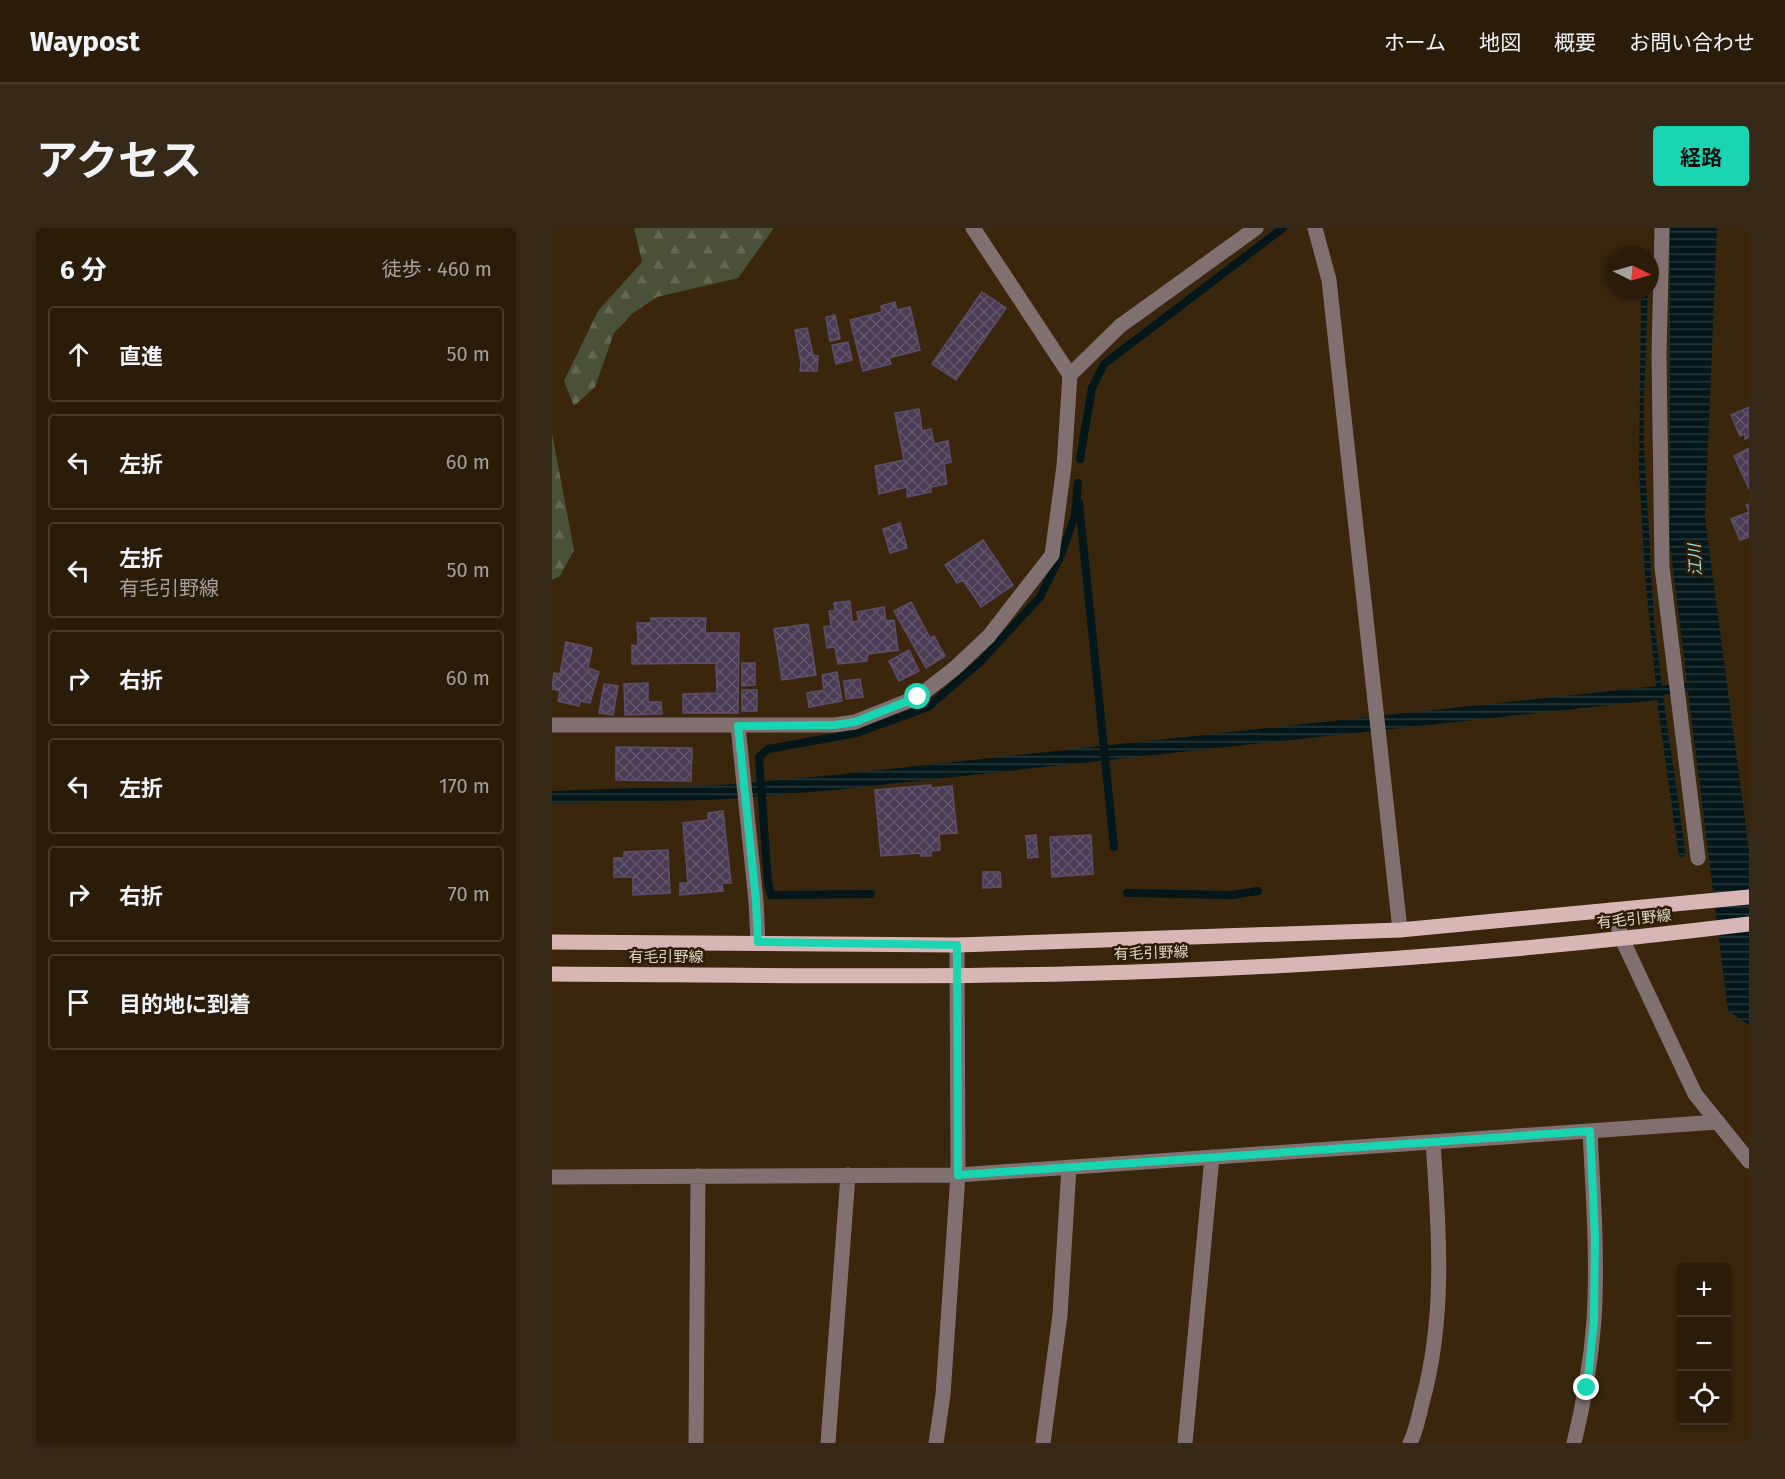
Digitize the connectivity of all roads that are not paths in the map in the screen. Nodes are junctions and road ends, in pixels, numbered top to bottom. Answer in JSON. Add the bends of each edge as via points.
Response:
{"nodes":[{"id":1,"x":973,"y":228,"type":"edge"},
{"id":2,"x":1256,"y":228,"type":"edge"},
{"id":3,"x":1315,"y":228,"type":"edge"},
{"id":4,"x":1662,"y":228,"type":"edge"},
{"id":5,"x":1070,"y":375,"type":"junction"},
{"id":6,"x":552,"y":725,"type":"edge"},
{"id":7,"x":738,"y":726,"type":"junction"},
{"id":8,"x":1698,"y":858,"type":"dead end"},
{"id":9,"x":1749,"y":897,"type":"edge"},
{"id":10,"x":1613,"y":910,"type":"junction"},
{"id":11,"x":1749,"y":924,"type":"edge"},
{"id":12,"x":1400,"y":930,"type":"junction"},
{"id":13,"x":1622,"y":939,"type":"junction"},
{"id":14,"x":552,"y":942,"type":"edge"},
{"id":15,"x":758,"y":942,"type":"junction"},
{"id":16,"x":957,"y":945,"type":"junction"},
{"id":17,"x":552,"y":974,"type":"edge"},
{"id":18,"x":957,"y":976,"type":"junction"},
{"id":19,"x":1718,"y":1122,"type":"junction"},
{"id":20,"x":1590,"y":1131,"type":"junction"},
{"id":21,"x":1433,"y":1142,"type":"junction"},
{"id":22,"x":1212,"y":1157,"type":"junction"},
{"id":23,"x":1749,"y":1161,"type":"edge"},
{"id":24,"x":1070,"y":1167,"type":"junction"},
{"id":25,"x":849,"y":1175,"type":"junction"},
{"id":26,"x":958,"y":1175,"type":"junction"},
{"id":27,"x":698,"y":1176,"type":"junction"},
{"id":28,"x":552,"y":1177,"type":"edge"},
{"id":29,"x":696,"y":1443,"type":"edge"},
{"id":30,"x":828,"y":1443,"type":"edge"},
{"id":31,"x":936,"y":1443,"type":"edge"},
{"id":32,"x":1043,"y":1443,"type":"edge"},
{"id":33,"x":1185,"y":1443,"type":"edge"},
{"id":34,"x":1410,"y":1443,"type":"edge"},
{"id":35,"x":1574,"y":1443,"type":"edge"}],
"edges":[{"from":1,"to":5,"type":"street"},
{"from":2,"to":5,"type":"street","via":[[1120,326]]},
{"from":3,"to":12,"type":"street","via":[[1329,280]]},
{"from":4,"to":8,"type":"street","via":[[1662,567]]},
{"from":5,"to":7,"type":"street","via":[[1064,466],[1052,555],[989,636],[918,697],[855,722]]},
{"from":6,"to":7,"type":"street"},
{"from":7,"to":15,"type":"street"},
{"from":9,"to":10,"type":"main road","name":"有毛引野線"},
{"from":10,"to":12,"type":"main road","name":"有毛引野線"},
{"from":10,"to":13,"type":"street"},
{"from":11,"to":13,"type":"main road","name":"有毛引野線"},
{"from":12,"to":16,"type":"main road","name":"有毛引野線"},
{"from":13,"to":18,"type":"main road","name":"有毛引野線","via":[[1398,958],[1160,971]]},
{"from":13,"to":19,"type":"street","via":[[1695,1094]]},
{"from":14,"to":15,"type":"main road","name":"有毛引野線"},
{"from":15,"to":16,"type":"main road","name":"有毛引野線"},
{"from":16,"to":18,"type":"street"},
{"from":17,"to":18,"type":"main road","name":"有毛引野線"},
{"from":18,"to":26,"type":"street"},
{"from":19,"to":20,"type":"street"},
{"from":19,"to":23,"type":"street"},
{"from":20,"to":21,"type":"street"},
{"from":20,"to":35,"type":"street","via":[[1594,1320],[1587,1388]]},
{"from":21,"to":22,"type":"street"},
{"from":21,"to":34,"type":"street","via":[[1439,1234],[1438,1310],[1430,1377]]},
{"from":22,"to":24,"type":"street"},
{"from":22,"to":33,"type":"street"},
{"from":24,"to":26,"type":"street"},
{"from":24,"to":32,"type":"street","via":[[1060,1315]]},
{"from":25,"to":26,"type":"street"},
{"from":25,"to":27,"type":"street"},
{"from":25,"to":30,"type":"street"},
{"from":26,"to":31,"type":"street","via":[[943,1395]]},
{"from":27,"to":28,"type":"street"},
{"from":27,"to":29,"type":"street"}]}
